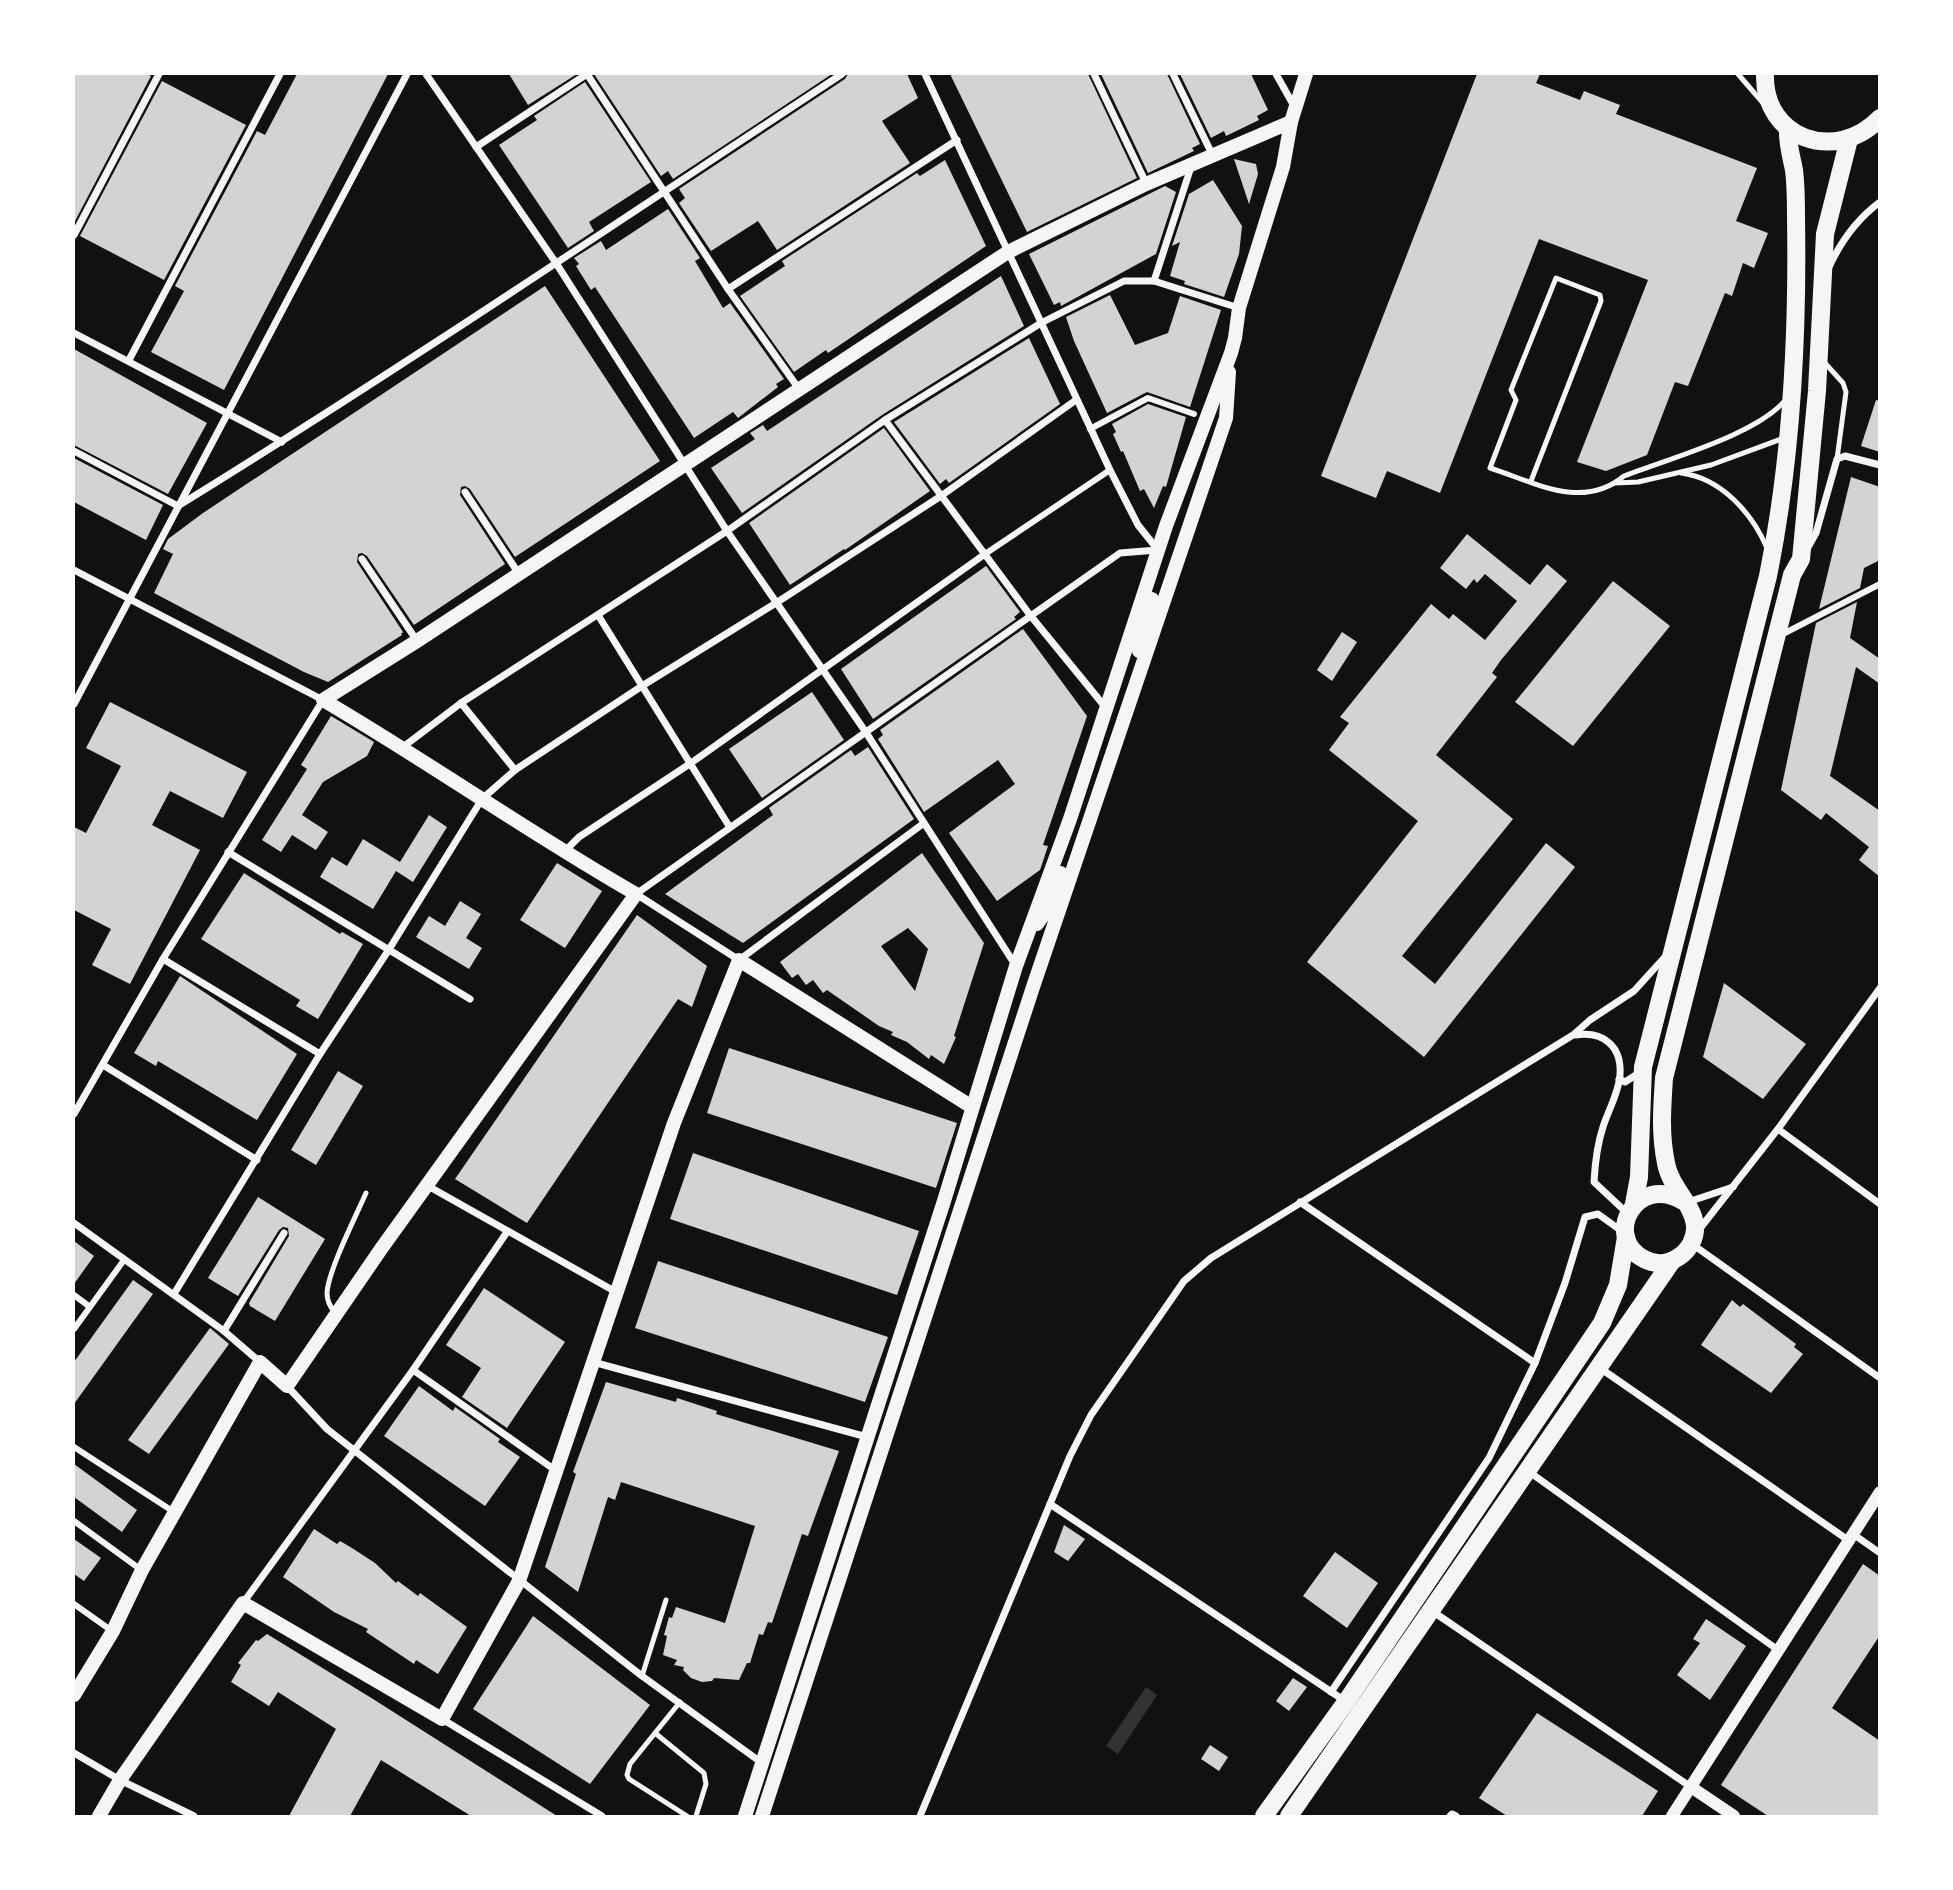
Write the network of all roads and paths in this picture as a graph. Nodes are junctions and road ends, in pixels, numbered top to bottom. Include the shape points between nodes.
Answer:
1 (159, 74) edge
2 (280, 74) edge
3 (407, 74) edge
4 (426, 74) edge
5 (587, 74) edge
6 (842, 74) edge
7 (925, 74) edge
8 (1094, 74) edge
9 (1173, 74) edge
10 (1276, 74) edge
11 (1306, 74) edge
12 (1738, 74) edge
13 (1765, 74) edge
14 (1771, 107) junction
15 (1293, 115) junction
16 (1877, 124) edge
17 (1788, 128) junction
18 (957, 139) junction
19 (1849, 139) junction
20 (476, 147) junction
21 (1212, 154) junction
22 (1192, 163) junction
23 (1146, 184) junction
24 (663, 191) junction
25 (1880, 202) edge
26 (74, 235) edge
27 (1008, 251) junction
28 (556, 263) junction
29 (1154, 281) junction
30 (1822, 283) junction
31 (728, 289) junction
32 (1239, 309) junction
33 (1041, 323) junction
34 (74, 333) edge
35 (1231, 353) junction
36 (1818, 356) junction
37 (129, 360) junction
38 (800, 390) junction
39 (1793, 390) junction
40 (1076, 400) junction
41 (227, 412) junction
42 (1194, 414) dead end
43 (886, 420) junction
44 (1814, 423) junction
45 (1090, 429) junction
46 (1790, 436) junction
47 (282, 442) junction
48 (74, 451) edge
49 (1837, 459) junction
50 (685, 464) junction
51 (1880, 466) edge
52 (1110, 470) junction
53 (1678, 472) junction
54 (1531, 481) junction
55 (1615, 483) junction
56 (464, 492) dead end
57 (941, 496) junction
58 (178, 506) junction
59 (727, 531) junction
60 (1158, 550) junction
61 (985, 554) junction
62 (362, 559) dead end
63 (1801, 559) junction
64 (1772, 561) junction
65 (74, 570) edge
66 (519, 573) junction
67 (1880, 583) edge
68 (130, 599) junction
69 (776, 603) junction
70 (598, 615) junction
71 (1030, 615) junction
72 (1776, 637) junction
73 (417, 641) junction
74 (822, 669) junction
75 (1138, 678) junction
76 (74, 681) edge
77 (83, 686) junction
78 (642, 686) junction
79 (323, 701) junction
80 (461, 703) junction
81 (74, 704) edge
82 (1106, 708) junction
83 (864, 731) junction
84 (403, 747) junction
85 (691, 764) junction
86 (515, 770) junction
87 (482, 799) junction
88 (1091, 813) junction
89 (924, 823) junction
90 (729, 826) junction
91 (229, 852) junction
92 (564, 853) junction
93 (636, 894) junction
94 (1026, 939) junction
95 (1675, 943) junction
96 (388, 951) junction
97 (163, 959) junction
98 (739, 960) junction
99 (1016, 967) junction
100 (1880, 988) edge
101 (470, 999) dead end
102 (1573, 1035) junction
103 (320, 1054) junction
104 (103, 1065) junction
105 (1643, 1067) junction
106 (1619, 1079) junction
107 (972, 1107) junction
108 (74, 1114) edge
109 (1778, 1129) junction
110 (257, 1160) junction
111 (428, 1186) junction
112 (1734, 1186) junction
113 (366, 1193) dead end
114 (1300, 1202) junction
115 (1684, 1202) junction
116 (1880, 1204) edge
117 (1631, 1209) junction
118 (74, 1223) edge
119 (954, 1228) junction
120 (507, 1232) junction
121 (284, 1233) dead end
122 (1626, 1235) junction
123 (1693, 1240) junction
124 (124, 1260) junction
125 (1672, 1261) junction
126 (617, 1293) junction
127 (174, 1294) junction
128 (74, 1295) edge
129 (90, 1307) junction
130 (337, 1315) junction
131 (74, 1329) edge
132 (224, 1331) junction
133 (260, 1362) junction
134 (593, 1362) junction
135 (1535, 1363) junction
136 (1599, 1367) junction
137 (413, 1370) junction
138 (1880, 1378) edge
139 (287, 1386) junction
140 (867, 1437) junction
141 (74, 1447) edge
142 (354, 1450) junction
143 (555, 1470) junction
144 (1527, 1470) junction
145 (1880, 1492) edge
146 (1050, 1504) junction
147 (174, 1512) junction
148 (74, 1521) edge
149 (1850, 1537) junction
150 (1880, 1553) edge
151 (142, 1570) junction
152 (519, 1581) junction
153 (666, 1600) dead end
154 (243, 1603) junction
155 (74, 1604) edge
156 (1432, 1611) junction
157 (113, 1631) junction
158 (1778, 1650) junction
159 (642, 1675) junction
160 (74, 1695) edge
161 (1338, 1697) junction
162 (680, 1702) junction
163 (442, 1719) junction
164 (655, 1734) junction
165 (74, 1753) edge
166 (762, 1763) junction
167 (120, 1780) junction
168 (1690, 1787) junction
169 (99, 1816) edge
170 (194, 1816) edge
171 (602, 1816) edge
172 (687, 1816) edge
173 (696, 1816) edge
174 (745, 1816) edge
175 (762, 1816) edge
176 (920, 1816) edge
177 (1264, 1816) edge
178 (1289, 1816) edge
179 (1672, 1816) edge
180 (1734, 1816) edge

1 - 26 street
2 - 37 street
3 - 41 street
4 - 20 street
5 - 20 street
5 - 24 street
6 - 24 street
7 - 18 street
8 - 23 street
9 - 21 street
10 - 15 street
11 - 15 main road
12 - 14 lane
13 - 14 main road
14 - 17 main road
15 - 21 main road
15 - 32 main road via 1283,167
16 - 19 main road
17 - 19 main road via 1821,142
17 - 39 main road via 1796,220
18 - 27 street
18 - 31 street
19 - 30 main road via 1825,234
20 - 28 street
21 - 22 main road
22 - 23 main road
22 - 29 street
23 - 27 main road
24 - 28 street
24 - 31 street
25 - 30 street via 1846,235
27 - 33 street
27 - 38 main road
28 - 47 street
28 - 50 street
29 - 32 street
29 - 33 street via 1124,281
30 - 36 main road
31 - 38 street
32 - 35 main road
33 - 40 street
33 - 43 street
34 - 37 street
35 - 60 main road
35 - 75 main road via 1226,418
36 - 44 main road
36 - 49 lane via 1846,392
37 - 41 street
38 - 50 main road
39 - 46 main road
39 - 55 lane via 1779,409 1747,429
40 - 45 street
40 - 57 street
41 - 47 street
41 - 58 street
42 - 45 street via 1148,398
43 - 57 street
43 - 59 street
44 - 46 lane
44 - 63 main road
45 - 52 street
46 - 53 lane
46 - 64 main road
47 - 58 street
48 - 58 street
49 - 51 street via 1845,456
49 - 63 street via 1816,533
50 - 59 street
50 - 66 main road
52 - 60 street via 1138,525
52 - 61 street
53 - 55 lane
53 - 64 lane via 1705,479 1729,494 1762,538
54 - 54 lane via 1601,301 1600,295 1556,278 1511,390 1516,400 1489,467
54 - 55 lane via 1572,494
56 - 66 street
57 - 61 street
57 - 69 street
58 - 68 street
59 - 69 street
59 - 70 street
60 - 71 street via 1120,553
60 - 75 main road via 1158,575 1140,641
60 - 82 main road
61 - 71 street
61 - 74 street
62 - 73 street
63 - 72 main road via 1792,575
64 - 95 main road
65 - 68 street
66 - 73 main road
67 - 72 street
68 - 77 street
68 - 79 street
69 - 74 street
69 - 78 street
70 - 78 street
70 - 80 street
71 - 82 street
71 - 83 street
72 - 115 main road via 1664,1079 1661,1136 1668,1174
73 - 79 main road
74 - 83 street
74 - 85 street
75 - 88 main road
76 - 77 street
77 - 81 street
78 - 85 street
78 - 86 street
79 - 84 main road
79 - 91 street
80 - 84 street
80 - 86 street
82 - 94 main road
83 - 89 street
83 - 90 street
84 - 87 main road
85 - 90 street
85 - 92 street via 579,837
86 - 87 street
87 - 92 main road
87 - 96 street
88 - 94 main road via 1075,835 1049,907
88 - 119 main road
89 - 98 street
89 - 99 street
90 - 93 street
91 - 96 street
91 - 97 street
92 - 93 main road
93 - 98 street
93 - 111 main road
94 - 99 main road
95 - 102 street via 1634,991
95 - 105 main road
96 - 101 street
96 - 103 street
97 - 103 street
97 - 104 street
98 - 107 main road
98 - 126 main road via 674,1123
99 - 107 main road
100 - 109 street
102 - 106 street via 1594,1034 1612,1044 1618,1052
102 - 114 street
103 - 110 street
104 - 108 street
104 - 110 street
105 - 106 street via 1630,1081
105 - 117 main road via 1639,1177
106 - 117 street via 1602,1130 1594,1182
107 - 119 main road via 976,1123 954,1201
107 - 140 main road
109 - 112 street
109 - 116 street
110 - 127 street
111 - 120 street
111 - 130 main road
112 - 115 street
112 - 123 street
113 - 130 lane via 327,1291 328,1303
114 - 135 street
114 - 146 street via 1211,1258 1184,1281 1091,1415
115 - 117 main road via 1674,1195 1652,1194
115 - 123 main road via 1695,1223
117 - 122 main road
118 - 124 street
119 - 175 main road
120 - 126 street
120 - 137 street
121 - 132 street
122 - 125 main road via 1632,1250 1644,1259
122 - 135 street via 1598,1214 1585,1217
122 - 161 main road via 1618,1285 1602,1323
123 - 125 main road via 1684,1254
123 - 138 street
124 - 127 street
124 - 129 street
125 - 136 main road
126 - 134 main road
127 - 132 street
128 - 129 street
129 - 131 street
130 - 139 main road
132 - 133 street
133 - 139 main road
133 - 147 main road
134 - 140 street
134 - 143 main road
135 - 161 street via 1480,1473
136 - 144 main road
136 - 149 street
137 - 142 street
137 - 143 street
139 - 142 street
140 - 166 main road
141 - 147 street
142 - 152 street
142 - 154 street
143 - 152 main road
144 - 156 main road
144 - 158 street
145 - 149 street
146 - 161 street
146 - 176 street
147 - 151 main road
148 - 151 street
149 - 150 street
149 - 158 street
151 - 157 main road
152 - 159 street
152 - 163 main road
153 - 159 lane
154 - 163 main road
154 - 167 main road
155 - 157 street
156 - 168 street
156 - 178 main road
157 - 160 main road
158 - 168 street
159 - 162 street
161 - 177 main road
162 - 164 lane
162 - 166 street
163 - 171 street
164 - 172 lane via 630,1764 627,1775
164 - 173 lane via 704,1773 706,1784
165 - 167 street
166 - 174 main road
167 - 169 main road
167 - 170 street
168 - 179 street
168 - 180 street

